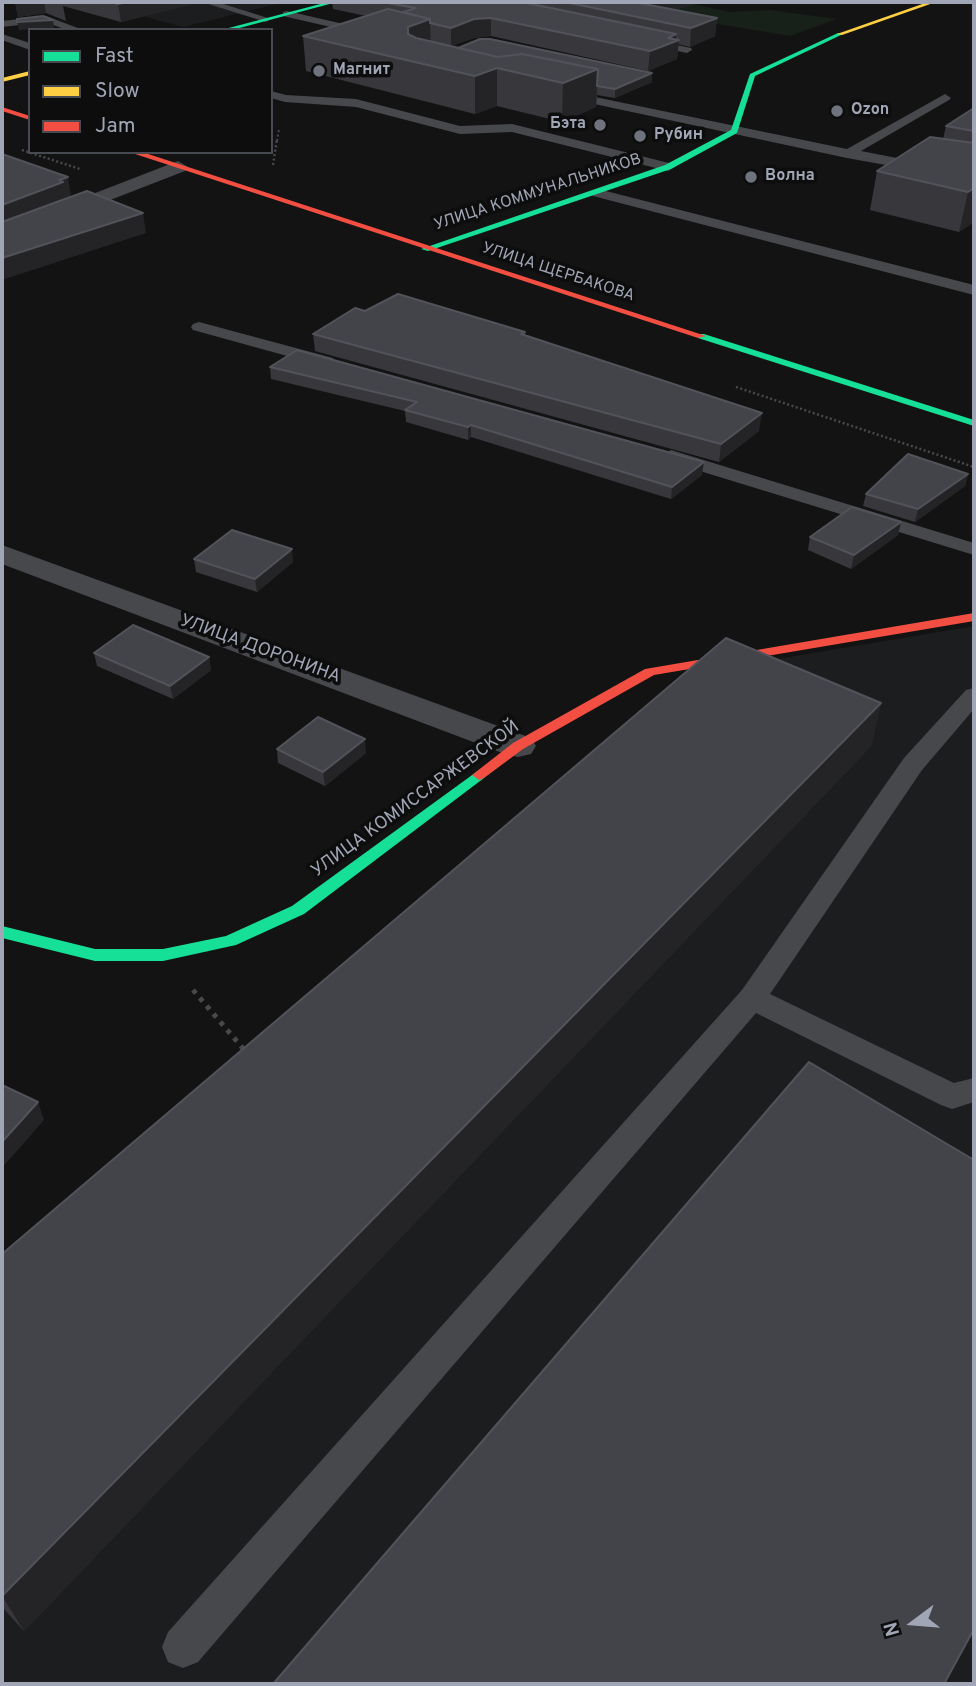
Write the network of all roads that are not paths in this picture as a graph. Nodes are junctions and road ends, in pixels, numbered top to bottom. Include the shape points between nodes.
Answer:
1 (207, 2) edge
2 (251, 2) edge
3 (334, 2) edge
4 (933, 2) edge
5 (227, 8) junction
6 (287, 14) junction
7 (266, 19) junction
8 (2, 24) edge
9 (72, 28) edge
10 (231, 28) edge
11 (386, 36) edge
12 (2, 37) edge
13 (632, 38) edge
14 (27, 45) edge
15 (687, 50) edge
16 (28, 74) edge
17 (2, 80) edge
18 (548, 91) edge
19 (273, 95) edge
20 (945, 98) dead end
21 (2, 109) edge
22 (28, 117) edge
23 (734, 131) junction
24 (139, 154) edge
25 (847, 154) junction
26 (178, 167) junction
27 (668, 167) junction
28 (974, 177) edge
29 (598, 193) junction
30 (2, 236) edge
31 (425, 249) junction
32 (974, 290) edge
33 (199, 327) dead end
34 (346, 367) edge
35 (974, 423) edge
36 (653, 451) edge
37 (974, 549) edge
38 (2, 554) edge
39 (974, 617) edge
40 (974, 695) edge
41 (518, 746) junction
42 (2, 932) edge
43 (752, 998) junction
44 (974, 1090) edge
45 (183, 1647) dead end

1 - 5 lane
2 - 5 lane
3 - 6 street
4 - 23 street via 835,36 752,75
5 - 7 lane
6 - 7 street
6 - 11 lane
7 - 10 street
8 - 9 lane via 46,19
12 - 14 lane
13 - 15 lane
16 - 17 street
18 - 23 lane
19 - 27 lane via 356,103 460,130 512,128
20 - 25 lane
21 - 22 street
23 - 25 lane
23 - 27 street, УЛИЦА КОММУНАЛЬНИКОВ
24 - 26 street, УЛИЦА ЩЕРБАКОВА
25 - 28 lane
26 - 30 street
26 - 31 street, УЛИЦА ЩЕРБАКОВА
27 - 29 street, УЛИЦА КОММУНАЛЬНИКОВ
29 - 31 street, УЛИЦА КОММУНАЛЬНИКОВ
29 - 32 lane
31 - 35 street, УЛИЦА ЩЕРБАКОВА
33 - 34 lane
36 - 37 lane
38 - 41 street, УЛИЦА ДОРОНИНА
39 - 41 street, УЛИЦА КОМИССАРЖЕВСКОЙ via 650,672
40 - 43 lane via 913,764
41 - 42 street, УЛИЦА КОМИССАРЖЕВСКОЙ via 298,910 230,941 163,955 95,955
43 - 44 lane via 951,1096
43 - 45 lane

